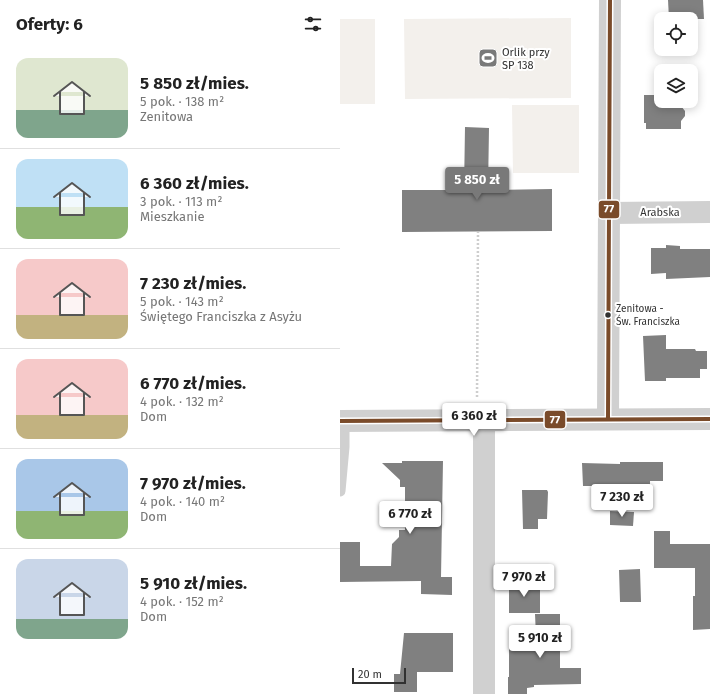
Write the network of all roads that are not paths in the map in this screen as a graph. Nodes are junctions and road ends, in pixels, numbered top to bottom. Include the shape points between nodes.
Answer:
1 (610, 0) edge
2 (710, 212) edge
3 (609, 213) junction
4 (710, 419) edge
5 (608, 420) junction
6 (342, 421) edge
7 (484, 421) junction
8 (340, 491) edge
9 (484, 694) edge

1 - 3 street
2 - 3 street, Arabska
3 - 5 street
4 - 5 street
5 - 7 street
6 - 7 street
6 - 8 lane via 344,447
7 - 9 street

